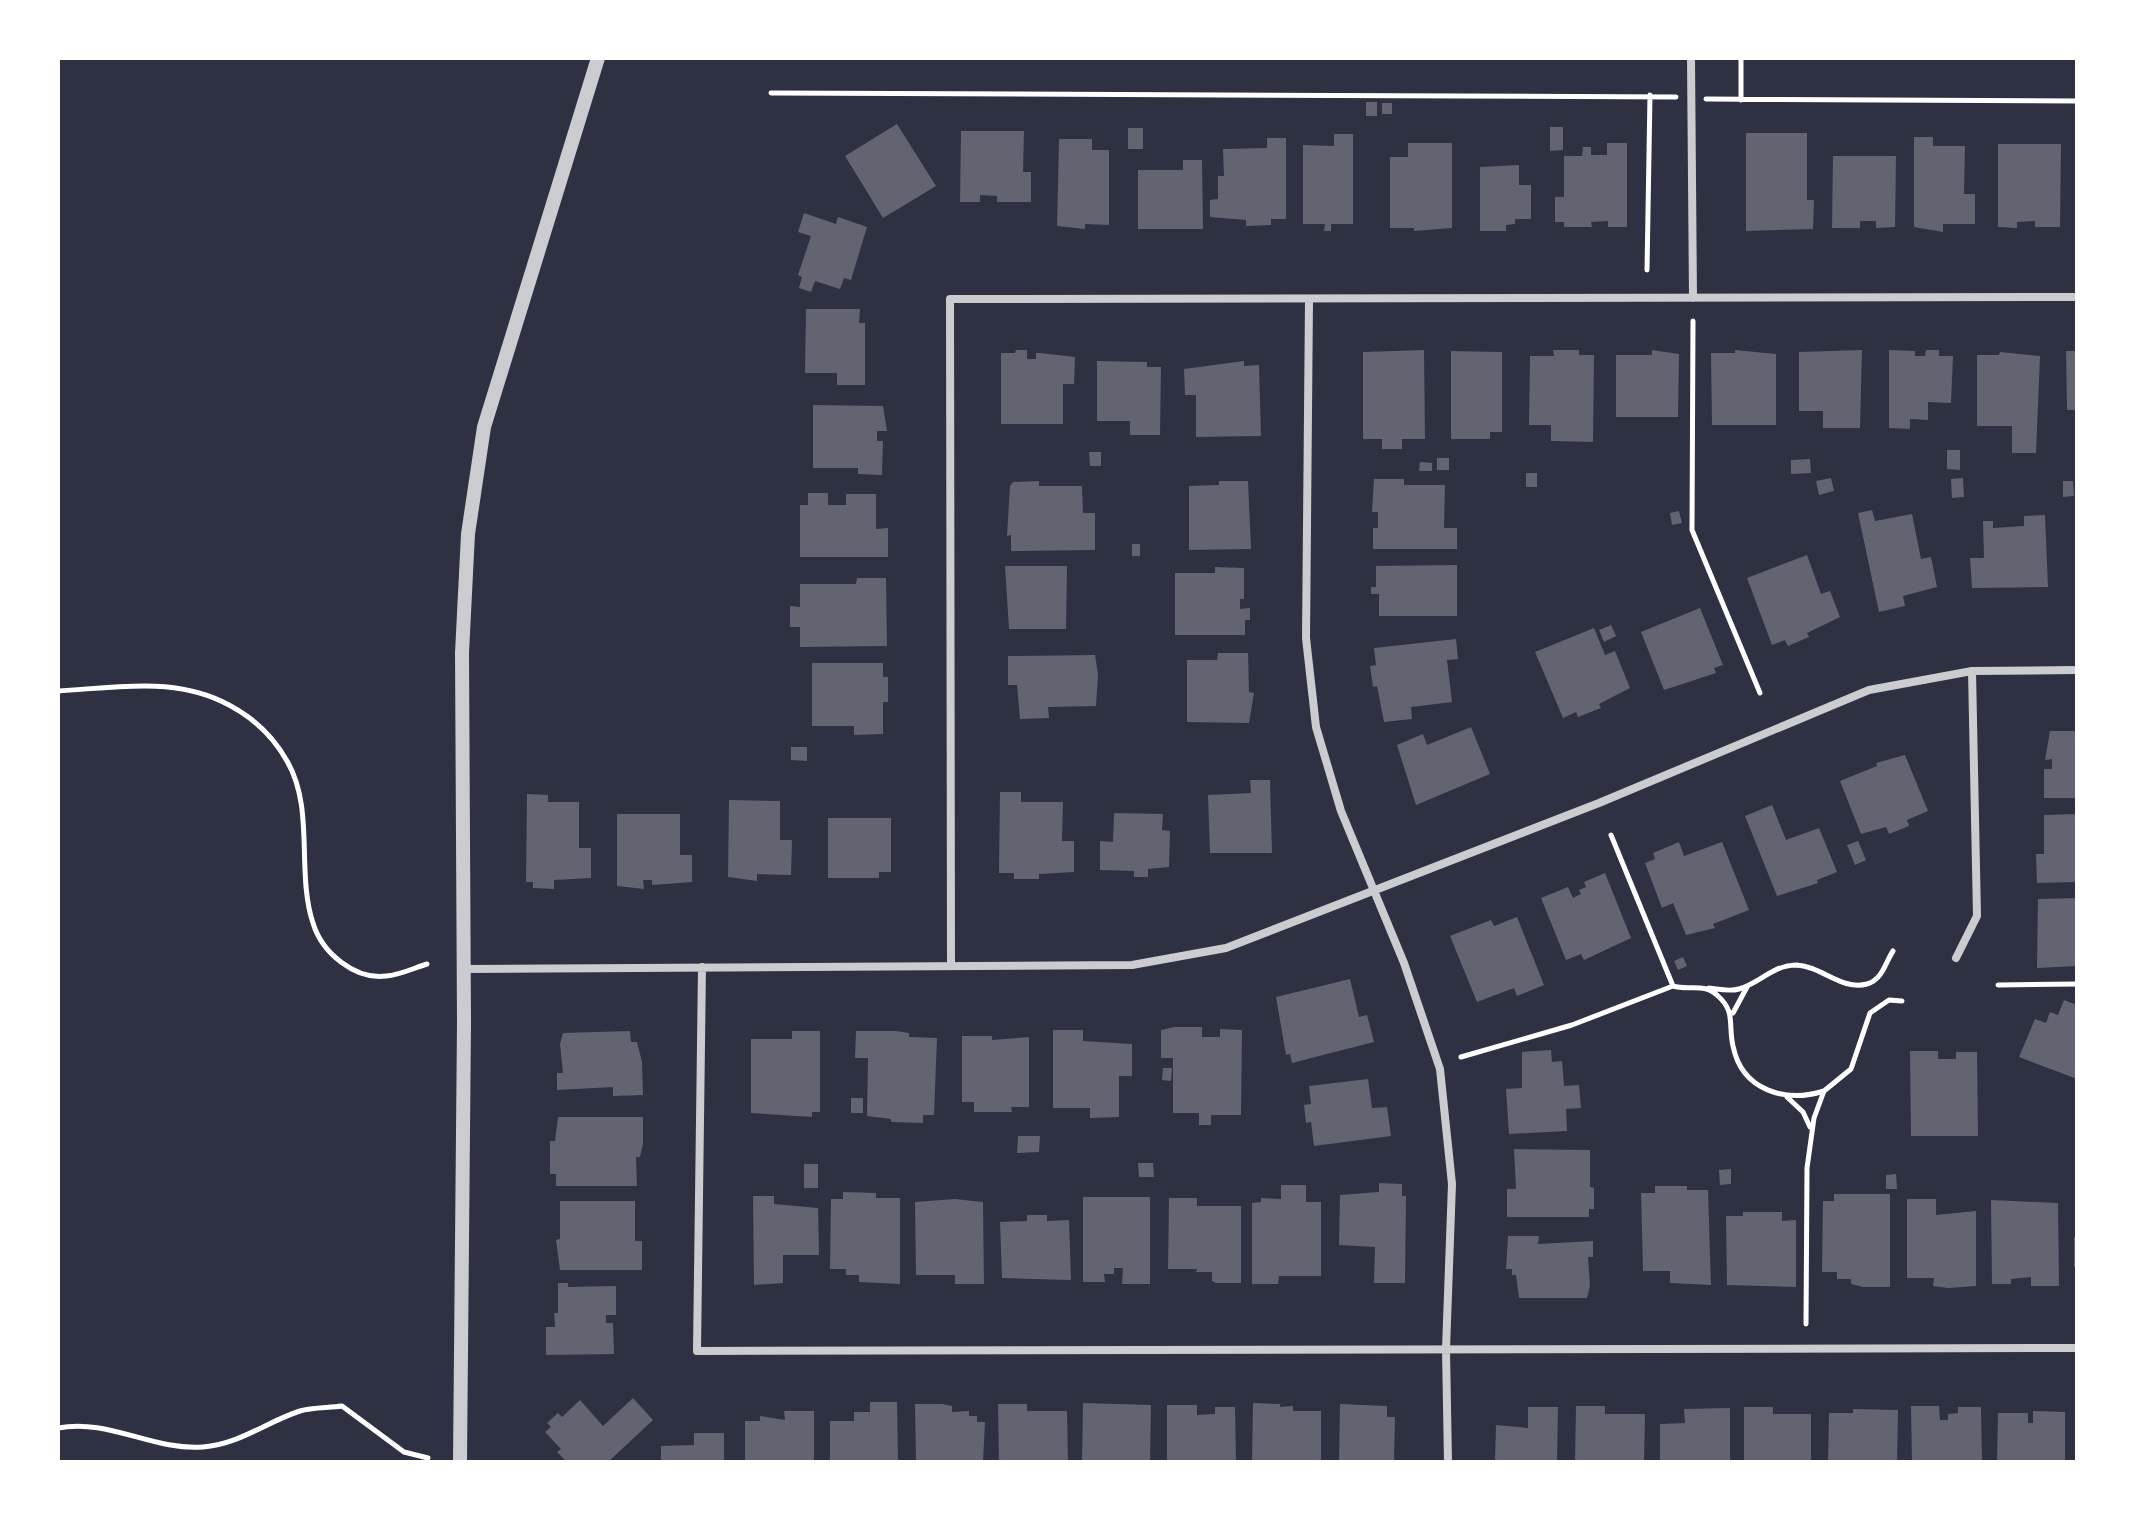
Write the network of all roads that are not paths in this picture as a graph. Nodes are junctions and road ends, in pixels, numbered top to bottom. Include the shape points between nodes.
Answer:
1 (598, 58) edge
2 (1691, 58) edge
3 (2077, 297) edge
4 (1693, 298) junction
5 (1309, 300) junction
6 (2077, 670) edge
7 (1972, 671) junction
8 (1374, 892) junction
9 (1956, 958) dead end
10 (951, 966) junction
11 (702, 967) junction
12 (462, 969) junction
13 (2077, 1348) edge
14 (1446, 1349) junction
15 (460, 1462) edge
16 (1448, 1462) edge

1 - 12 street via 484,427 470,519 462,653
2 - 4 street
3 - 4 street
4 - 5 street
5 - 8 street via 1306,638 1316,727 1341,811
5 - 10 street via 950,299
6 - 7 street
7 - 8 street via 1869,690
7 - 9 street via 1977,916
8 - 10 street via 1226,948 1148,962
8 - 14 street via 1440,1069 1452,1184
10 - 11 street
11 - 12 street
11 - 14 street via 697,1351
12 - 15 street
13 - 14 street
14 - 16 street

